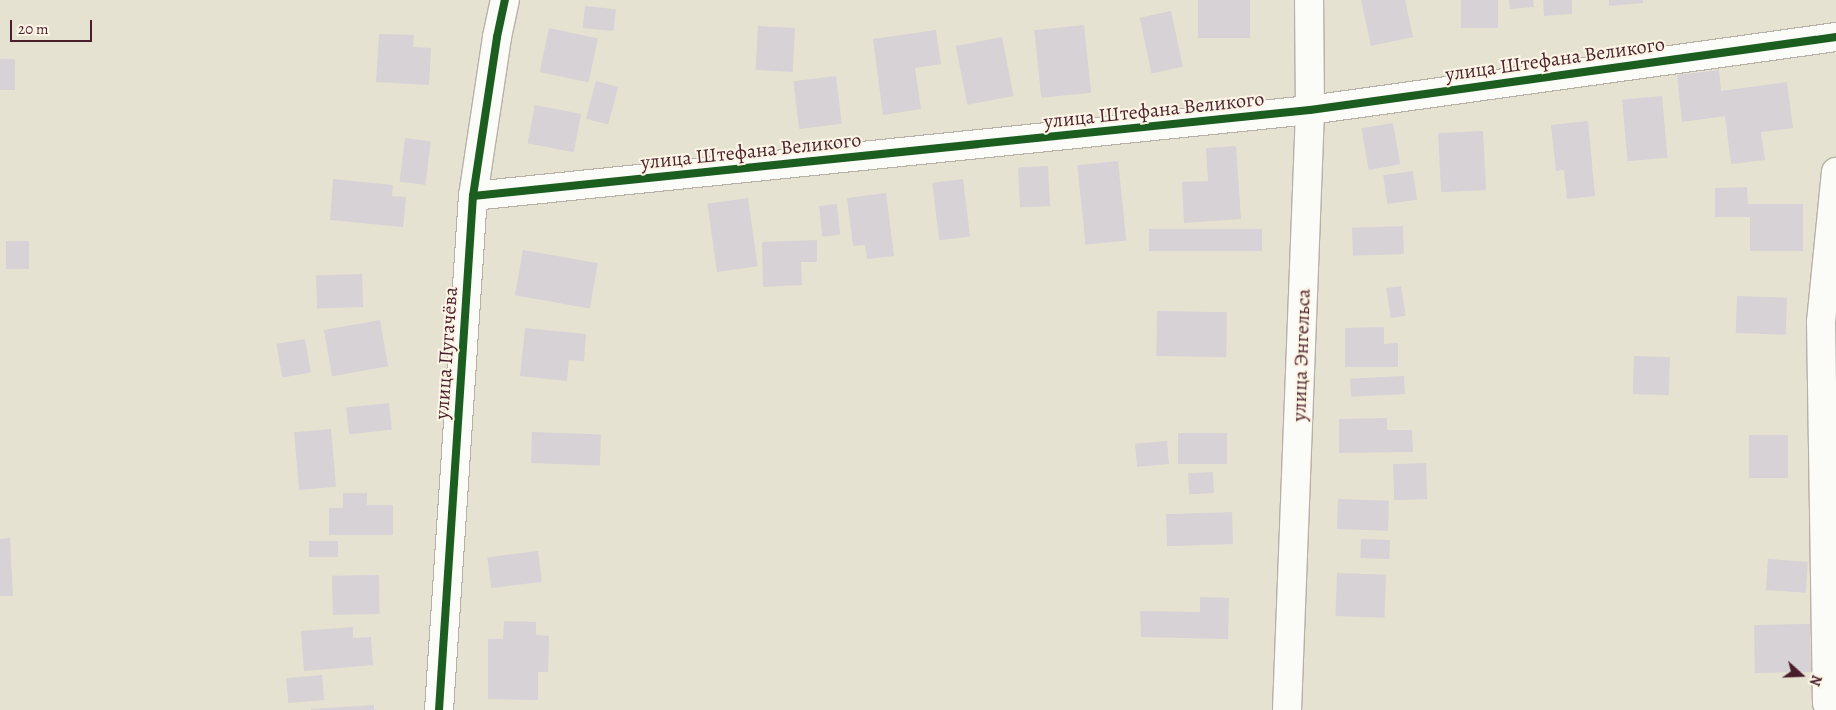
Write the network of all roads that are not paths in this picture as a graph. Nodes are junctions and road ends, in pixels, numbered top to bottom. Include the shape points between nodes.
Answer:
1 (505, 0) edge
2 (1309, 0) edge
3 (1836, 37) edge
4 (1310, 110) junction
5 (1836, 172) edge
6 (473, 196) junction
7 (1827, 703) dead end
8 (439, 710) edge
9 (1287, 710) edge

1 - 6 street, улица Пугачёва
2 - 4 street, улица Энгельса
3 - 4 street, улица Штефана Великого
4 - 6 street, улица Штефана Великого
4 - 9 street, улица Энгельса
5 - 7 street via 1821,322
6 - 8 street, улица Пугачёва

